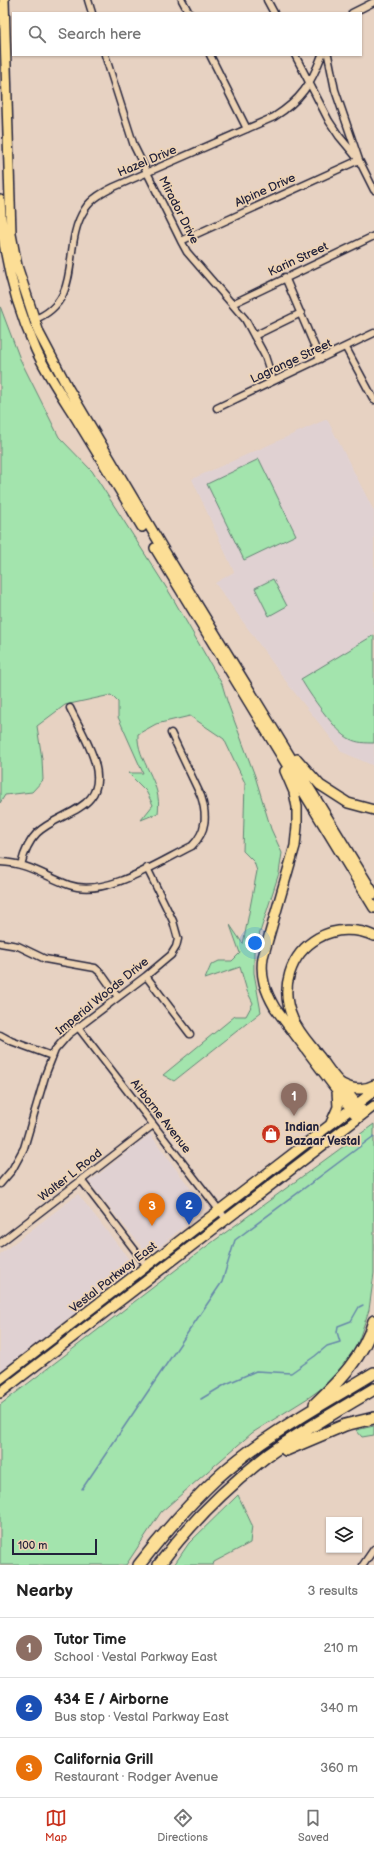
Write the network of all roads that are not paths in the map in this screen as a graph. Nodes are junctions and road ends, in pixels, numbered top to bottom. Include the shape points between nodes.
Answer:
1 (4, 0) edge
2 (88, 0) edge
3 (182, 0) edge
4 (267, 0) edge
5 (374, 2) edge
6 (92, 12) edge
7 (188, 12) edge
8 (273, 12) edge
9 (354, 12) edge
10 (105, 56) edge
11 (211, 56) edge
12 (295, 56) edge
13 (322, 56) edge
14 (328, 56) edge
15 (309, 84) junction
16 (247, 128) junction
17 (359, 160) junction
18 (148, 173) junction
19 (374, 190) edge
20 (0, 200) edge
21 (374, 236) edge
22 (181, 241) junction
23 (285, 277) junction
24 (232, 304) junction
25 (301, 313) junction
26 (30, 321) junction
27 (374, 333) edge
28 (254, 336) junction
29 (346, 348) junction
30 (320, 359) junction
31 (273, 381) junction
32 (374, 400) edge
33 (217, 408) dead end
34 (70, 708) dead end
35 (171, 733) dead end
36 (278, 743) junction
37 (374, 810) edge
38 (0, 862) edge
39 (21, 865) junction
40 (147, 868) junction
41 (374, 894) edge
42 (374, 908) edge
43 (374, 936) edge
44 (0, 943) edge
45 (146, 976) junction
46 (118, 997) junction
47 (78, 1027) junction
48 (190, 1034) dead end
49 (0, 1035) edge
50 (52, 1056) junction
51 (374, 1085) edge
52 (339, 1087) junction
53 (374, 1091) edge
54 (374, 1106) edge
55 (354, 1107) junction
56 (361, 1116) junction
57 (153, 1125) junction
58 (330, 1125) junction
59 (81, 1180) junction
60 (0, 1184) edge
61 (219, 1209) junction
62 (226, 1219) junction
63 (0, 1243) edge
64 (147, 1266) junction
65 (374, 1321) edge
66 (374, 1373) edge
67 (0, 1379) edge
68 (374, 1389) edge
69 (0, 1392) edge
70 (300, 1418) junction
71 (374, 1418) edge
72 (244, 1474) junction
73 (374, 1549) edge
74 (139, 1565) edge
75 (159, 1565) edge
76 (363, 1565) edge

1 - 26 main road via 11,234
2 - 6 street
3 - 7 street
4 - 8 street
5 - 9 street
10 - 18 street, Mirador Drive via 129,132
11 - 16 street
12 - 15 street
13 - 15 street, Hazel Drive
14 - 17 street via 335,90
15 - 16 street, Hazel Drive via 295,102 284,110
15 - 17 street via 339,136
16 - 18 street, Hazel Drive
17 - 19 street
17 - 22 street, Alpine Drive
18 - 22 street, Mirador Drive
18 - 26 street, Hazel Drive via 103,192 86,207 76,230 65,291 44,316
20 - 26 main road via 5,252
21 - 23 street, Karin Street
22 - 24 street, Mirador Drive via 187,252
23 - 24 street, Karin Street
23 - 25 street
24 - 28 street, Mirador Drive via 245,319
25 - 28 street
25 - 30 street
26 - 36 main road via 37,351 52,379
27 - 29 street, Lagrange Street
28 - 31 street, Mirador Drive via 265,356
29 - 30 street, Lagrange Street
29 - 32 street
30 - 31 street, Lagrange Street
31 - 33 street, Lagrange Street
34 - 39 street via 96,764 95,788 86,804 38,832 28,845
35 - 40 street via 201,796 205,821 200,836 192,846
36 - 37 main road via 320,785 348,803
36 - 41 main road
36 - 42 main road
36 - 52 main road via 294,792 297,826 295,846 263,957 263,983 274,1008
38 - 39 street
39 - 40 street via 72,886 95,888 112,885
40 - 45 street, Imperial Woods Drive via 171,917 178,939 171,955
43 - 52 main road via 354,930 324,934 302,950 289,973 286,1000 293,1019
44 - 46 street via 18,946 45,959 91,966 100,972
45 - 46 street, Imperial Woods Drive
45 - 48 street
46 - 47 street, Imperial Woods Drive
47 - 50 street, Imperial Woods Drive via 60,1043
47 - 57 street, Airborne Avenue
49 - 50 street
50 - 60 street, Imperial Woods Drive via 24,1148 12,1170
51 - 52 main road via 355,1090
52 - 55 main road
52 - 58 main road via 338,1107
53 - 55 main road, Vestal Parkway East
54 - 56 main road, Vestal Parkway East
55 - 56 main road
55 - 58 main road, Vestal Parkway East
56 - 62 main road, Vestal Parkway East
57 - 59 street, Walter L Road
57 - 61 street, Airborne Avenue
58 - 61 main road, Vestal Parkway East
59 - 63 street, Walter L Road
59 - 64 street
61 - 62 street, Airborne Avenue
61 - 64 main road, Vestal Parkway East
62 - 69 main road, Vestal Parkway East
64 - 67 main road, Vestal Parkway East
65 - 70 highway via 363,1348 350,1368
66 - 70 highway
68 - 72 highway via 295,1438
70 - 74 highway via 249,1452 217,1478 168,1528
71 - 72 highway via 345,1425 315,1437
72 - 75 highway via 200,1515
73 - 76 street

